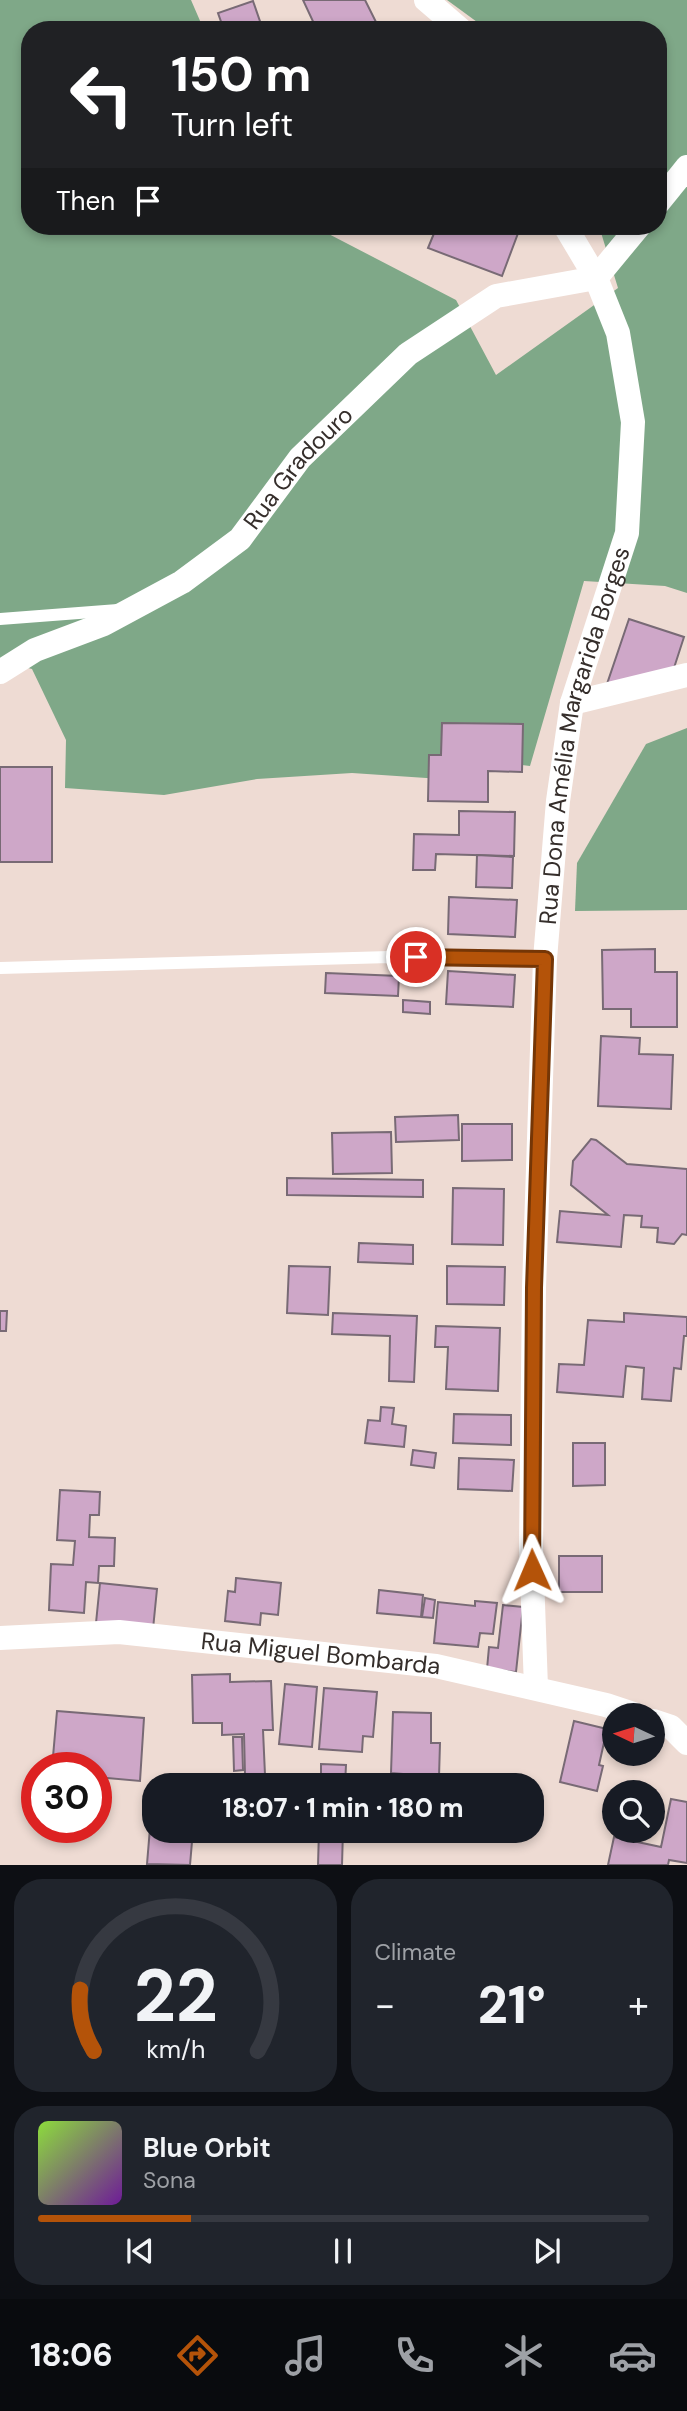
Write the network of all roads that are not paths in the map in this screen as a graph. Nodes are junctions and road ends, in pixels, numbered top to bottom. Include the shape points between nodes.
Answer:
1 (426, 0) edge
2 (450, 21) edge
3 (687, 167) edge
4 (667, 192) edge
5 (570, 235) edge
6 (632, 235) edge
7 (596, 278) junction
8 (133, 608) junction
9 (0, 619) edge
10 (0, 673) edge
11 (687, 675) edge
12 (572, 703) junction
13 (545, 959) junction
14 (0, 968) edge
15 (0, 1638) edge
16 (536, 1688) junction
17 (602, 1704) edge

1 - 2 street
3 - 4 street
5 - 7 street, Rua Dona Amélia Margarida Borges
6 - 7 street
7 - 8 street, Rua Gradouro via 496,296 408,354 300,458 240,539 182,582
7 - 12 street, Rua Dona Amélia Margarida Borges via 618,333 633,422 627,533
8 - 9 lane
8 - 10 street, Rua Gradouro via 35,650
11 - 12 street
12 - 13 street, Rua Dona Amélia Margarida Borges via 558,801
13 - 14 lane via 390,957
13 - 16 street, Rua Dona Amélia Margarida Borges via 534,1288 531,1548
15 - 16 street, Rua Miguel Bombarda via 119,1632 436,1667
16 - 17 street, Rua Miguel Bombarda

